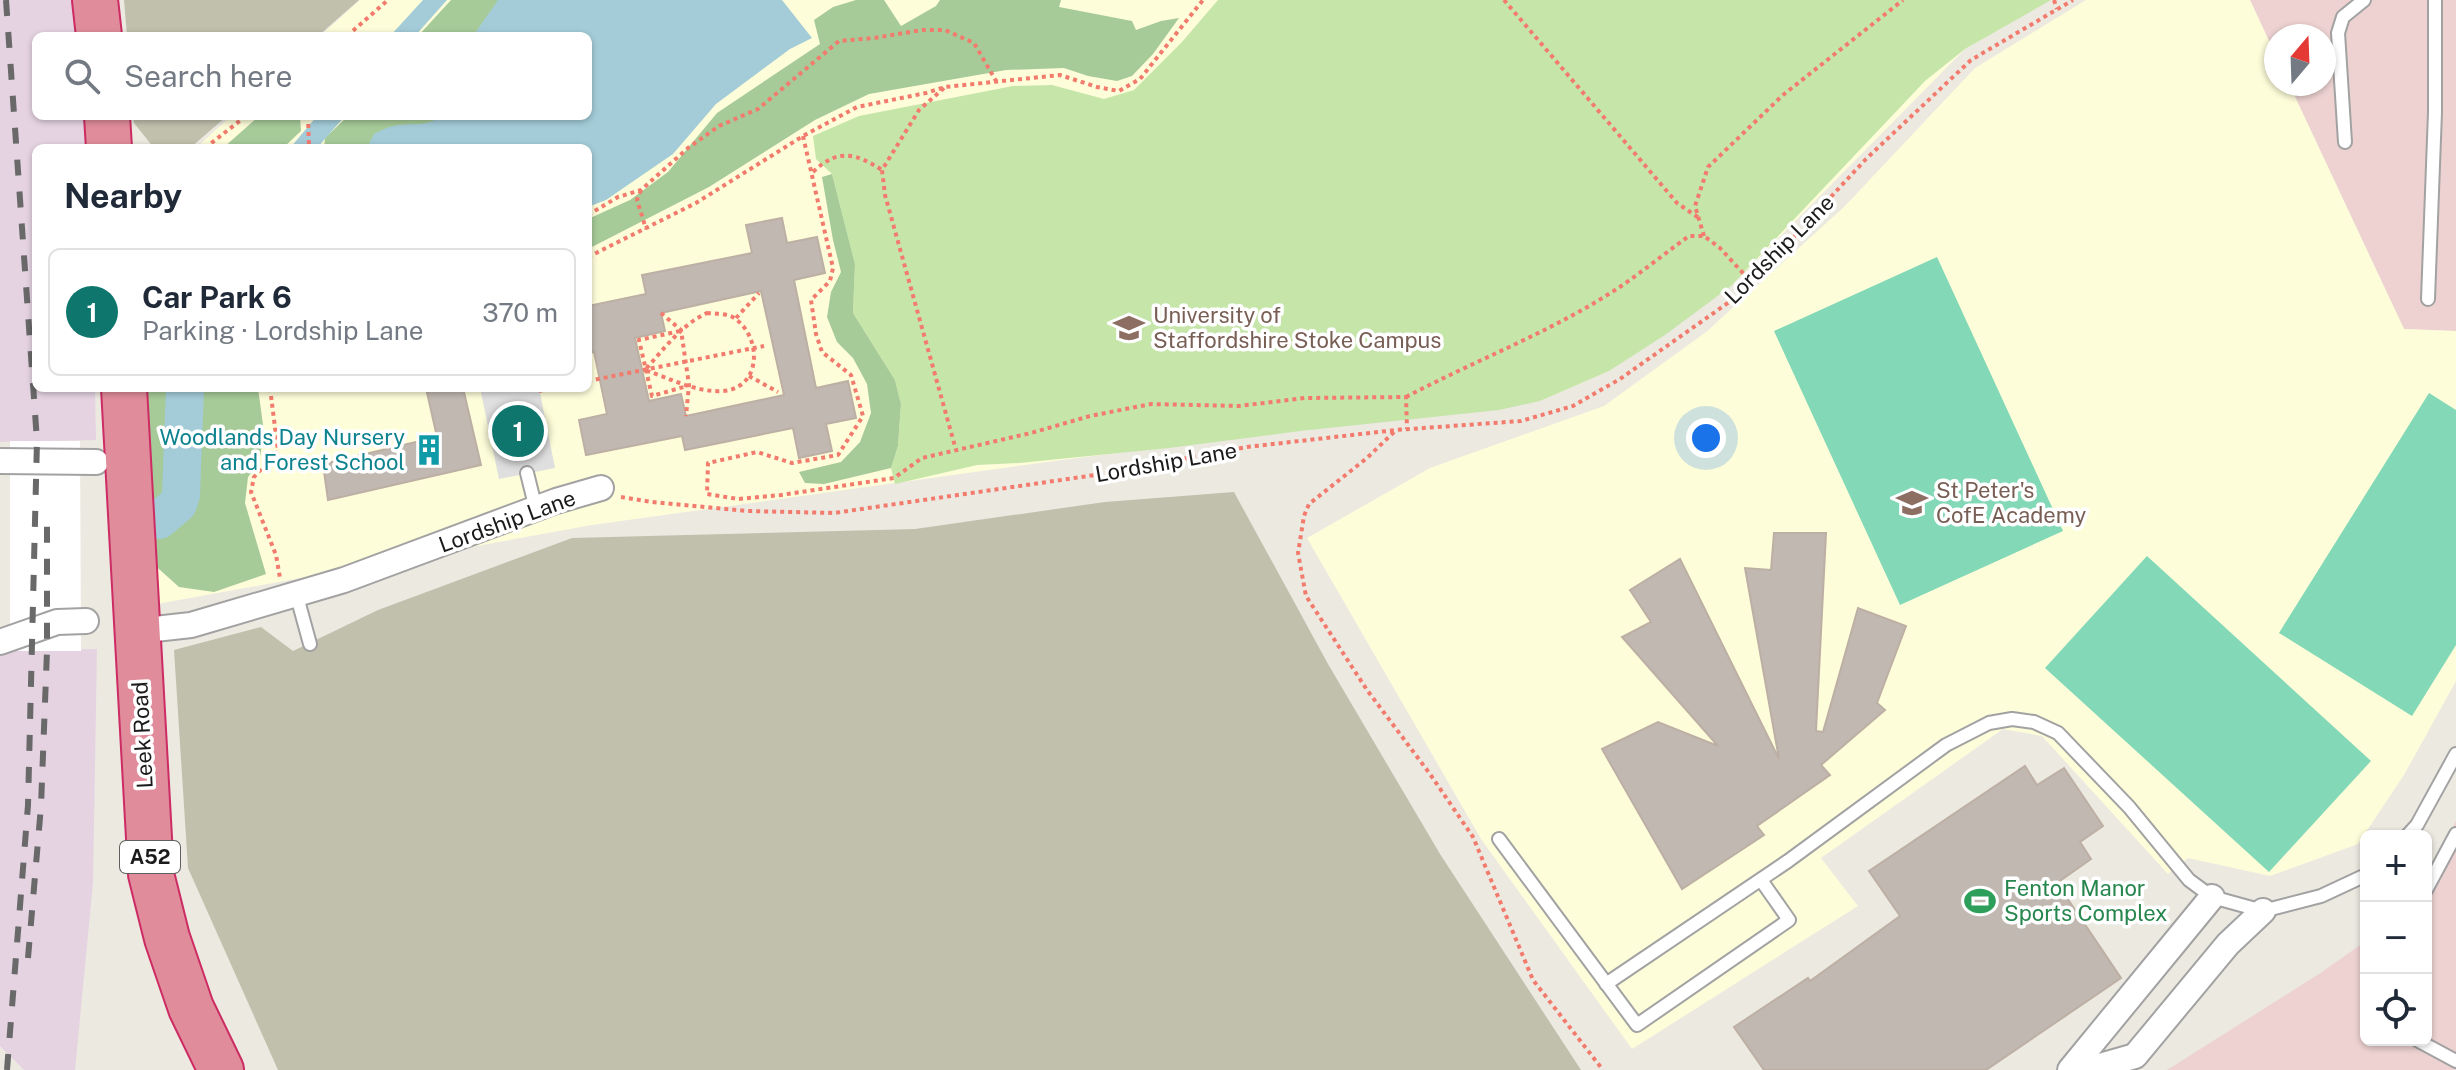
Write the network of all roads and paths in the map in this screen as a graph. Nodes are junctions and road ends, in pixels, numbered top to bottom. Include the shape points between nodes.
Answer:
1 (95, 0) edge
2 (388, 0) edge
3 (1203, 0) edge
4 (1504, 0) edge
5 (1903, 0) edge
6 (2054, 0) edge
7 (2073, 0) edge
8 (2364, 0) edge
9 (2435, 0) edge
10 (2057, 9) junction
11 (99, 32) edge
12 (352, 32) edge
13 (996, 81) junction
14 (945, 87) junction
15 (107, 120) edge
16 (241, 120) edge
17 (308, 120) edge
18 (803, 136) junction
19 (2345, 142) dead end
20 (109, 144) edge
21 (210, 144) edge
22 (309, 144) edge
23 (882, 170) junction
24 (812, 173) junction
25 (641, 190) junction
26 (592, 213) edge
27 (1699, 218) junction
28 (646, 229) junction
29 (1704, 236) junction
30 (592, 255) edge
31 (1752, 283) junction
32 (759, 293) dead end
33 (2428, 299) dead end
34 (661, 313) dead end
35 (736, 318) junction
36 (681, 330) junction
37 (764, 346) dead end
38 (755, 348) junction
39 (686, 361) junction
40 (645, 370) junction
41 (749, 376) junction
42 (592, 380) edge
43 (689, 385) junction
44 (124, 392) edge
45 (271, 392) edge
46 (778, 392) dead end
47 (1406, 397) junction
48 (686, 416) dead end
49 (1407, 429) junction
50 (1396, 430) junction
51 (956, 450) junction
52 (0, 461) edge
53 (96, 462) dead end
54 (527, 473) dead end
55 (601, 488) joint
56 (536, 509) junction
57 (289, 595) junction
58 (86, 621) dead end
59 (137, 631) junction
60 (0, 642) edge
61 (310, 644) dead end
62 (2456, 754) edge
63 (2412, 830) edge
64 (2456, 834) edge
65 (1499, 839) dead end
66 (2360, 878) edge
67 (2432, 879) edge
68 (1761, 880) junction
69 (2212, 897) junction
70 (2263, 911) junction
71 (1606, 984) junction
72 (2428, 1046) edge
73 (2456, 1061) edge
74 (221, 1070) edge
75 (1603, 1070) edge
76 (2070, 1070) edge
77 (2086, 1070) edge

1 - 11 highway
2 - 12 path
3 - 13 path via 1140,79 1119,91 1060,75
4 - 27 path via 1677,203
5 - 27 path via 1783,95 1708,167 1695,206
6 - 10 path
7 - 10 path, Lordship Lane
8 - 19 lane via 2343,17 2338,33
9 - 33 lane
10 - 31 path, Lordship Lane via 1971,60 1866,159
13 - 14 path
13 - 25 path via 974,43 945,30 839,41 758,109 719,126
14 - 18 path via 857,107
14 - 23 path via 919,110
15 - 20 highway
16 - 21 path
17 - 22 path
18 - 24 path
18 - 28 path
23 - 24 path via 862,158 841,155
23 - 51 path
24 - 51 path via 833,268 830,281 811,300 816,334 822,352 851,375 863,416 838,455 792,463 757,452 708,463 707,494 738,499 851,486 894,478 922,458
25 - 26 path
25 - 28 path via 637,200
27 - 29 path
28 - 30 path
29 - 31 path
29 - 47 path via 1689,236 1606,297 1527,340
31 - 49 path, Lordship Lane via 1620,379 1573,406 1521,421
32 - 35 path
34 - 36 path
35 - 36 path via 707,313
35 - 38 path
36 - 39 path
36 - 40 path
36 - 40 path via 639,340
37 - 38 path
38 - 39 path
38 - 41 path
39 - 40 path
39 - 43 path
40 - 42 path
40 - 43 path
40 - 43 path via 652,396
41 - 43 path via 727,391
41 - 46 path
43 - 48 path
44 - 59 highway, Leek Road / A52
45 - 57 path via 278,451 254,477 251,492
47 - 49 path
47 - 51 path via 1305,398 1239,406 1151,404
49 - 50 path, Lordship Lane
50 - 55 path, Lordship Lane via 1247,447 834,513 681,505 621,497
50 - 75 path via 1309,504 1298,553 1306,596 1473,837 1533,980
52 - 53 street
54 - 56 lane
55 - 56 street, Lordship Lane
56 - 57 street, Lordship Lane
57 - 59 street, Lordship Lane via 191,625
57 - 61 lane
58 - 60 street via 57,622
59 - 74 highway, Leek Road / A52 via 151,874 191,1008
62 - 63 lane
64 - 67 lane
65 - 71 lane
66 - 70 lane via 2321,896
68 - 69 lane via 1946,745 1989,723 2012,719 2058,733 2189,880
68 - 71 lane
68 - 71 lane via 1789,920 1637,1025
69 - 70 lane
69 - 76 street
70 - 77 street via 2228,944 2135,1056
72 - 73 lane

